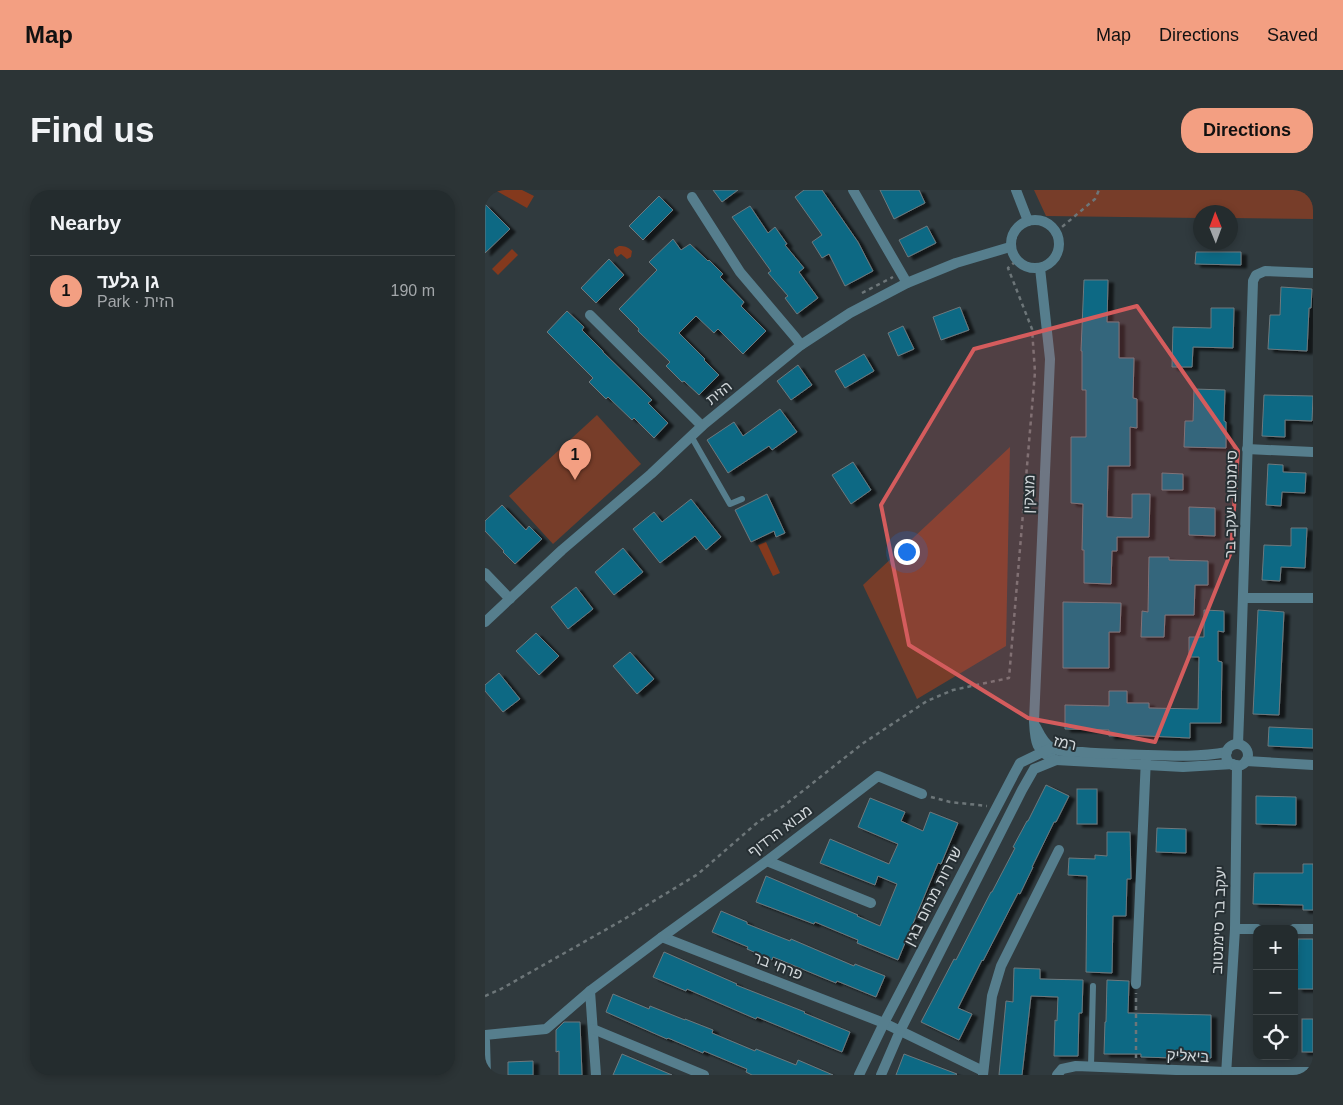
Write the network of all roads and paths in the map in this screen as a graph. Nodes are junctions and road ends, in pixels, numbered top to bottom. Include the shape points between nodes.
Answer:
1 (853, 190) edge
2 (1016, 190) edge
3 (1099, 190) edge
4 (692, 197) dead end
5 (1028, 221) junction
6 (1056, 232) junction
7 (1011, 246) junction
8 (1017, 260) junction
9 (1040, 268) junction
10 (1313, 273) edge
11 (907, 283) junction
12 (590, 315) dead end
13 (801, 345) junction
14 (702, 426) junction
15 (691, 436) junction
16 (1247, 448) junction
17 (1313, 452) edge
18 (742, 498) dead end
19 (485, 573) edge
20 (1244, 598) junction
21 (1313, 598) edge
22 (510, 599) junction
23 (485, 622) edge
24 (1034, 721) joint
25 (1238, 744) junction
26 (1046, 750) junction
27 (1227, 752) junction
28 (1056, 760) junction
29 (1145, 760) junction
30 (1239, 764) junction
31 (1313, 765) edge
32 (922, 794) joint
33 (995, 809) junction
34 (1059, 850) dead end
35 (767, 861) junction
36 (871, 903) dead end
37 (1235, 929) junction
38 (1253, 929) edge
39 (1298, 929) edge
40 (1313, 929) edge
41 (662, 937) junction
42 (1136, 984) joint
43 (1093, 986) dead end
44 (590, 991) junction
45 (485, 996) edge
46 (884, 1023) junction
47 (593, 1028) junction
48 (900, 1031) junction
49 (485, 1035) edge
50 (485, 1041) edge
51 (1091, 1066) junction
52 (1136, 1068) junction
53 (1059, 1072) edge
54 (1313, 1072) edge
55 (983, 1073) edge
56 (1226, 1074) edge
57 (486, 1075) edge
58 (596, 1075) edge
59 (704, 1075) edge
60 (859, 1075) edge
61 (881, 1075) edge

1 - 11 street
2 - 5 street
3 - 6 path via 1095,199
4 - 13 street via 741,272
5 - 6 street via 1046,222
5 - 7 street via 1017,227
6 - 9 street via 1060,246 1058,252 1054,260
7 - 8 street
7 - 11 street, הזית
8 - 9 street via 1032,268
8 - 45 path via 1008,268 1032,329 1035,372 1009,678 953,690 927,701 862,744 785,805 758,822 698,874
9 - 24 street, מוצקין via 1050,360
10 - 16 street, סימנטוב יעקב בר via 1265,271 1256,275 1253,282
11 - 13 street, הזית via 850,313
12 - 14 street
13 - 14 street, הזית
14 - 15 street, הזית
15 - 18 lane via 730,504
15 - 22 street, הזית
16 - 17 street
16 - 20 street, סימנטוב יעקב בר
19 - 22 street
20 - 21 street
20 - 25 street, סימנטוב יעקב בר
22 - 23 street, הזית
24 - 26 street, רמז
25 - 27 street
25 - 30 street via 1244,746 1248,755
26 - 28 street, רמז via 1048,757
26 - 29 street, רמז
26 - 33 street, שדרות מנחם בגין via 1021,763
27 - 29 street, רמז
27 - 30 street via 1228,759
28 - 29 street, רמז
28 - 48 street, שדרות מנחם בגין via 1034,769 1029,776
29 - 30 street, רמז via 1183,767
29 - 42 street
30 - 31 street, רמז
30 - 37 street, יעקב בר סימנטוב
32 - 33 path
32 - 35 street, מבוא הרדוף via 878,776
33 - 46 street, שדרות מנחם בגין
34 - 55 street via 1001,966 992,996
35 - 36 street
35 - 41 street, מבוא הרדוף
37 - 38 street
37 - 56 street, יעקב בר סימנטוב
39 - 40 street
41 - 44 street, מבוא הרדוף
41 - 46 street, פרחי בר
42 - 52 path
43 - 51 lane
44 - 47 street
44 - 49 street, מבוא הרדוף via 546,1029
46 - 48 street, פרחי בר
46 - 60 street, שדרות מנחם בגין
47 - 58 street
47 - 59 street
48 - 55 street, פרחי בר
48 - 61 street, שדרות מנחם בגין
50 - 57 street
51 - 52 street, ביאליק
51 - 53 street, ביאליק via 1076,1066
52 - 56 street, ביאליק
54 - 56 street, ביאליק

